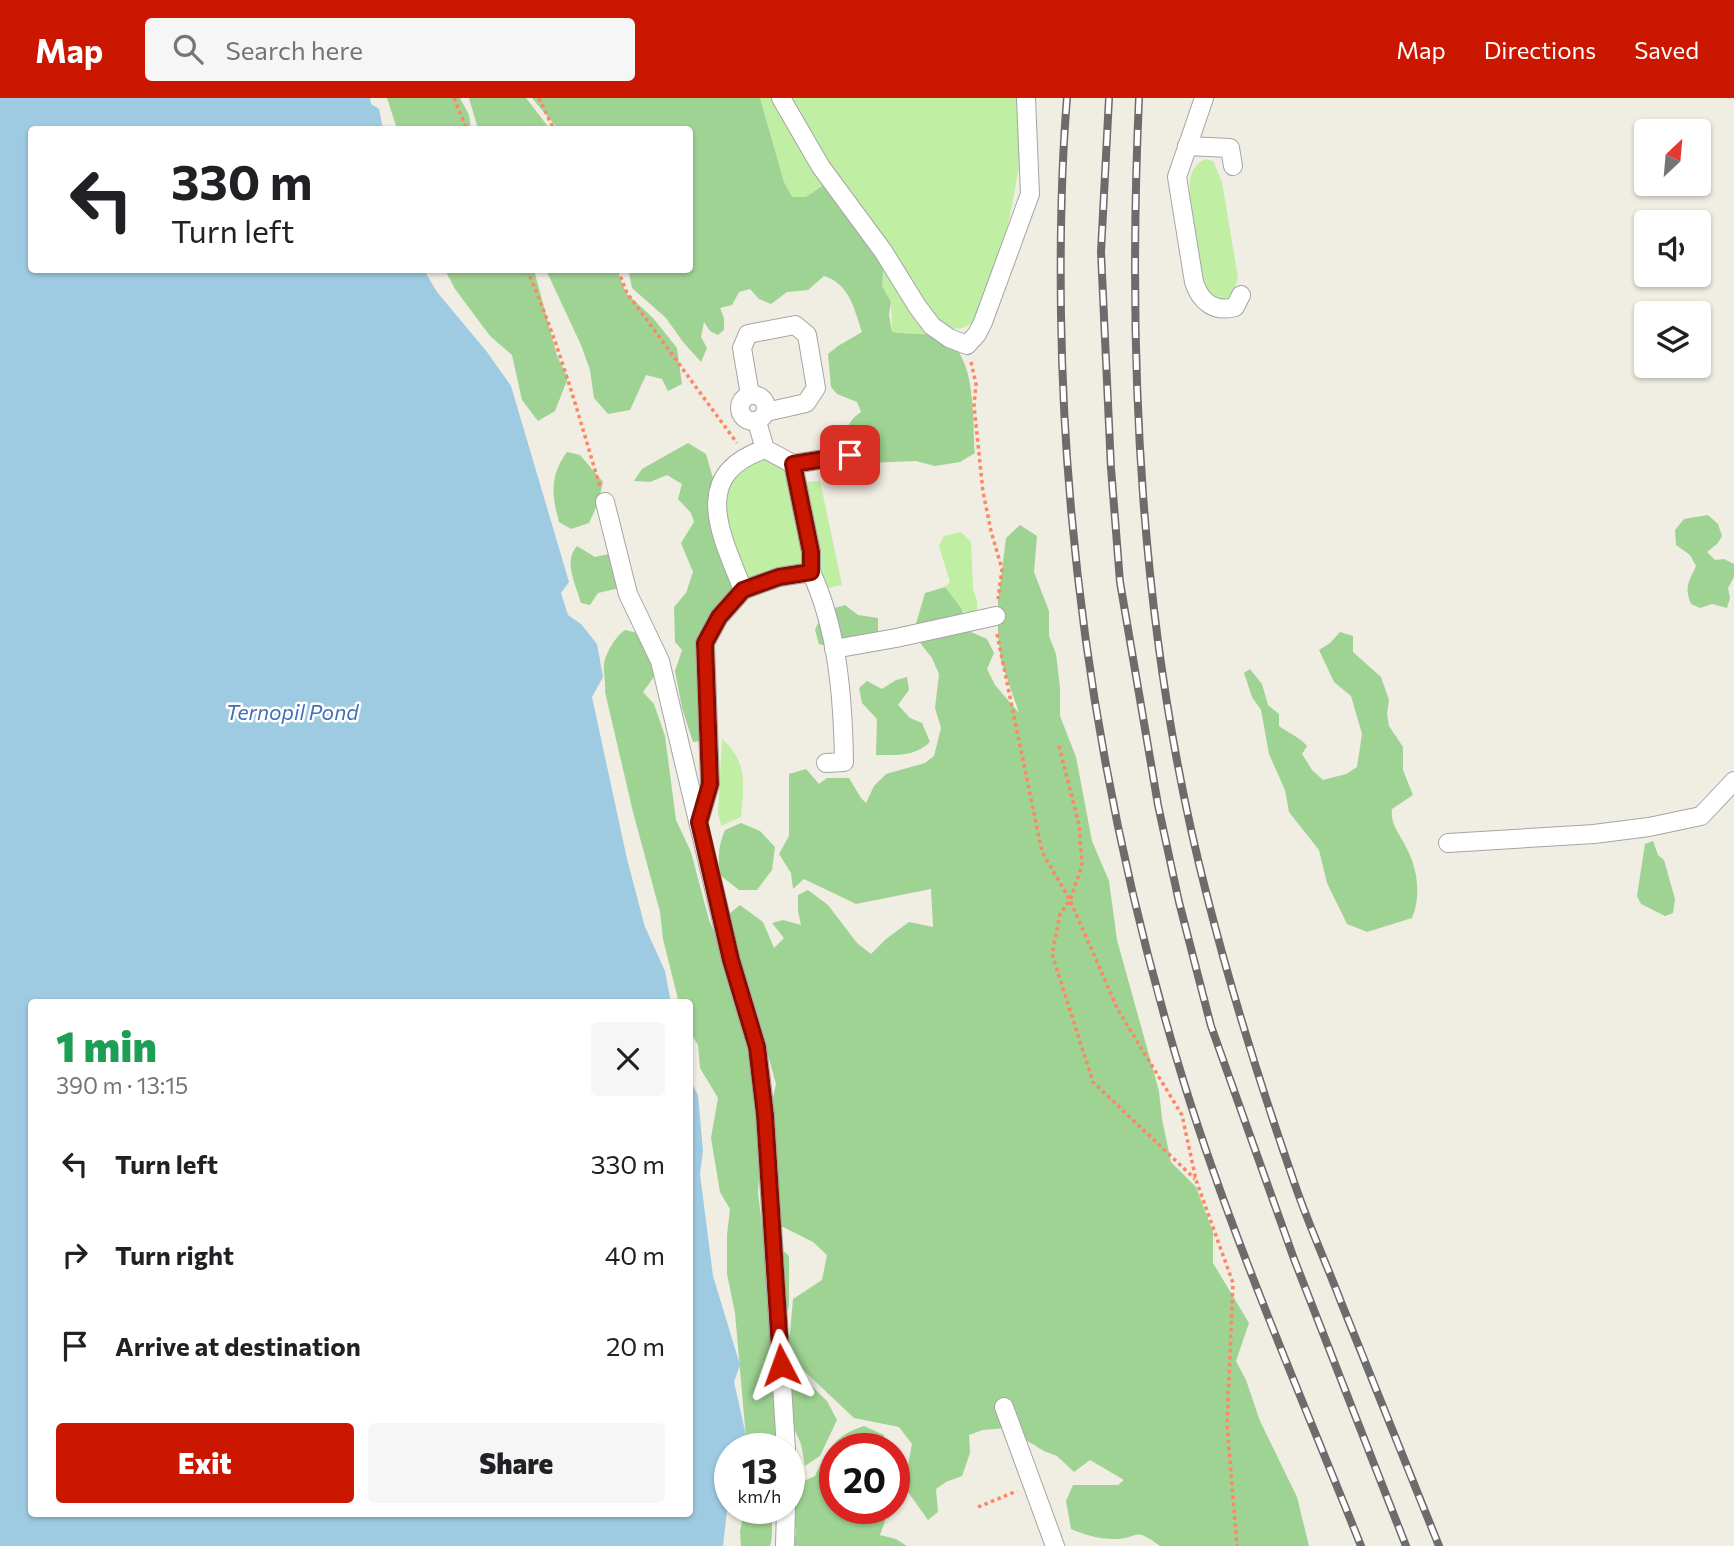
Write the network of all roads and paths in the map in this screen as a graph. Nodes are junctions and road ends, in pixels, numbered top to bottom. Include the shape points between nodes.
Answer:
1 (454, 98) edge
2 (539, 98) edge
3 (781, 98) edge
4 (1026, 98) edge
5 (1204, 98) edge
6 (465, 126) edge
7 (552, 126) edge
8 (1187, 146) junction
9 (1233, 166) dead end
10 (528, 273) edge
11 (619, 273) edge
12 (1241, 295) dead end
13 (967, 345) junction
14 (761, 417) junction
15 (765, 449) junction
16 (746, 455) junction
17 (850, 455) dead end
18 (793, 464) junction
19 (605, 502) joint
20 (811, 572) junction
21 (743, 590) junction
22 (996, 616) junction
23 (834, 649) junction
24 (1059, 747) dead end
25 (826, 763) dead end
26 (1734, 781) edge
27 (699, 822) junction
28 (1448, 843) dead end
29 (1070, 900) junction
30 (1196, 1180) junction
31 (1004, 1407) dead end
32 (785, 1433) edge
33 (1032, 1485) junction
34 (978, 1507) dead end
35 (786, 1524) edge
36 (785, 1546) edge
37 (1055, 1546) edge
38 (1237, 1546) edge

1 - 6 path
2 - 7 path
3 - 13 lane via 821,167 932,326
4 - 13 lane via 1030,194 977,334
5 - 8 lane
8 - 9 lane via 1230,148
8 - 12 lane via 1177,177 1199,296 1210,306 1226,310 1235,307
10 - 19 path via 566,373
11 - 16 path via 627,293
13 - 22 path via 976,384 982,492 1002,569
14 - 14 lane via 747,420 740,412 742,401 750,395 742,348 748,334 795,325 807,335 816,388 806,403
14 - 15 lane
15 - 16 lane
15 - 18 lane
16 - 21 lane via 726,473 717,493 718,524
17 - 18 lane
18 - 20 lane
19 - 27 lane via 628,594 660,661
20 - 21 lane
20 - 23 lane via 821,593
21 - 27 lane via 719,617 705,643 710,784
22 - 23 lane
22 - 29 path via 1042,852
23 - 25 lane via 844,762
24 - 29 path via 1079,825 1082,866
26 - 28 lane via 1701,816 1594,834
27 - 32 lane via 757,1047
29 - 30 path via 1118,1010 1182,1115
29 - 30 path via 1060,914 1052,954 1093,1083
30 - 38 path via 1233,1283 1227,1425
31 - 33 lane
33 - 34 path
33 - 37 lane
35 - 36 lane

